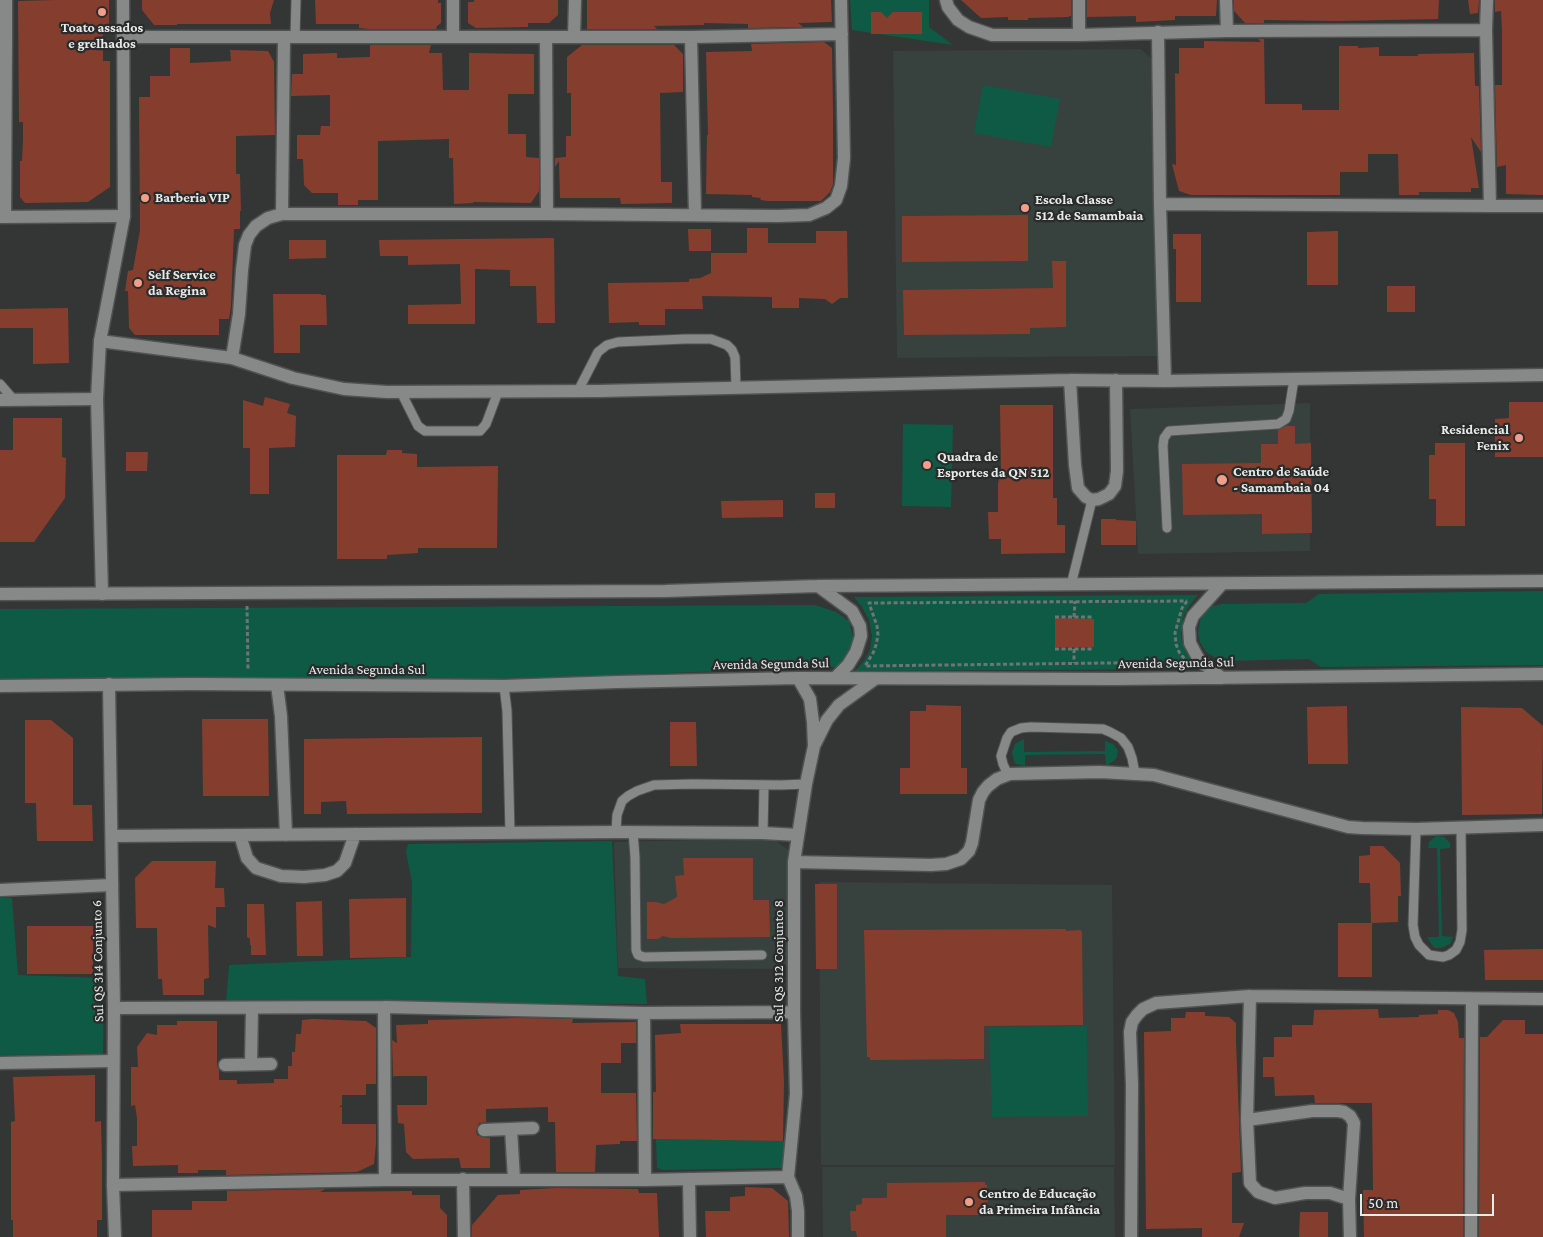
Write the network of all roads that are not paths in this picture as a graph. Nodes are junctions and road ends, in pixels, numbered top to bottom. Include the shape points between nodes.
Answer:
1 (6, 0) edge
2 (123, 0) edge
3 (296, 0) edge
4 (453, 0) edge
5 (575, 0) edge
6 (841, 0) edge
7 (946, 0) edge
8 (1079, 0) edge
9 (1226, 0) edge
10 (1487, 0) edge
11 (1486, 30) junction
12 (1227, 31) junction
13 (1158, 32) junction
14 (842, 34) junction
15 (1080, 35) junction
16 (122, 37) junction
17 (453, 37) junction
18 (574, 37) junction
19 (691, 37) junction
20 (289, 38) junction
21 (546, 38) junction
22 (3, 42) edge
23 (1160, 204) junction
24 (1490, 206) junction
25 (1543, 206) edge
26 (282, 214) junction
27 (547, 214) junction
28 (695, 214) junction
29 (124, 216) junction
30 (2, 217) edge
31 (100, 341) junction
32 (232, 358) junction
33 (1543, 375) edge
34 (1294, 379) junction
35 (1070, 380) junction
36 (1116, 380) junction
37 (1164, 381) junction
38 (0, 384) edge
39 (736, 387) junction
40 (578, 391) junction
41 (401, 392) junction
42 (498, 392) junction
43 (0, 400) edge
44 (13, 400) junction
45 (97, 400) junction
46 (1092, 500) junction
47 (1167, 528) dead end
48 (1543, 581) edge
49 (1222, 584) junction
50 (818, 586) junction
51 (1073, 590) junction
52 (0, 594) edge
53 (102, 594) junction
54 (1543, 674) edge
55 (798, 678) junction
56 (835, 678) junction
57 (1222, 678) junction
58 (875, 679) junction
59 (109, 684) junction
60 (277, 685) junction
61 (0, 686) edge
62 (504, 686) junction
63 (814, 746) junction
64 (1135, 774) junction
65 (1008, 775) junction
66 (806, 784) junction
67 (764, 785) junction
68 (1543, 825) edge
69 (1460, 827) junction
70 (1416, 828) junction
71 (616, 832) junction
72 (634, 832) junction
73 (510, 833) junction
74 (763, 833) junction
75 (355, 834) junction
76 (286, 835) junction
77 (798, 835) junction
78 (112, 836) junction
79 (240, 836) junction
80 (794, 862) junction
81 (112, 885) junction
82 (0, 890) edge
83 (762, 955) dead end
84 (1250, 996) junction
85 (1472, 999) junction
86 (1543, 999) edge
87 (384, 1007) junction
88 (114, 1008) junction
89 (252, 1008) junction
90 (794, 1012) junction
91 (644, 1013) junction
92 (113, 1061) junction
93 (0, 1063) edge
94 (251, 1064) junction
95 (271, 1064) dead end
96 (225, 1066) dead end
97 (1247, 1120) junction
98 (533, 1128) dead end
99 (510, 1129) junction
100 (484, 1130) dead end
101 (788, 1177) junction
102 (463, 1179) junction
103 (514, 1179) junction
104 (689, 1179) junction
105 (385, 1180) junction
106 (645, 1180) junction
107 (114, 1186) junction
108 (1349, 1199) junction
109 (115, 1237) edge
110 (464, 1237) edge
111 (690, 1237) edge
112 (798, 1237) edge
113 (1131, 1237) edge
114 (1350, 1237) edge
115 (1471, 1237) edge

1 - 22 street
2 - 16 street
3 - 20 lane
4 - 17 street
5 - 18 street
6 - 14 street
7 - 15 street via 958,20 979,32 992,35
8 - 15 street
9 - 12 street
10 - 11 street
11 - 12 street
11 - 24 street
12 - 13 street
13 - 15 street
13 - 23 street
14 - 19 street
14 - 28 street via 844,158 836,200 809,215
16 - 20 street
16 - 29 street
17 - 20 street
17 - 21 street
18 - 19 street
18 - 21 street
19 - 28 street
20 - 26 street
21 - 27 street
22 - 30 street
23 - 24 street
23 - 37 street
24 - 25 street
26 - 27 street
26 - 32 street via 256,226 245,245
27 - 28 street
29 - 30 street
29 - 31 street
31 - 32 street
31 - 45 street
32 - 41 street via 293,378 344,389
33 - 34 street
34 - 37 street
34 - 47 lane via 1289,411 1286,419 1278,424 1169,431 1162,446
35 - 36 street
35 - 39 street
35 - 46 street via 1078,488
36 - 37 street
36 - 46 street via 1115,486 1109,494
38 - 44 lane
39 - 40 street
39 - 40 lane via 735,357 727,345 711,339 685,339 607,345 598,352
40 - 42 street
41 - 42 street
41 - 42 lane via 418,426 425,431 480,431 486,424
43 - 44 street
44 - 45 street
45 - 53 street
46 - 51 lane
48 - 49 street
49 - 51 street
49 - 57 street via 1192,616 1189,627 1190,643 1198,658
50 - 51 street
50 - 53 street via 665,591
50 - 56 street via 852,611 860,626 856,652
52 - 53 street
54 - 57 street, Avenida Segunda Sul
55 - 56 street, Avenida Segunda Sul
55 - 62 street, Avenida Segunda Sul
55 - 63 street, Sul QS 312 Conjunto 8 via 810,700
56 - 58 street, Avenida Segunda Sul
57 - 58 street, Avenida Segunda Sul
58 - 63 street, Sul QS 312 Conjunto 8 via 839,705
59 - 60 street, Avenida Segunda Sul
59 - 61 street, Avenida Segunda Sul
59 - 78 street, Sul QS 314 Conjunto 6
60 - 62 street, Avenida Segunda Sul
60 - 76 street
62 - 73 lane
63 - 66 street, Sul QS 312 Conjunto 8
64 - 65 street
64 - 65 lane via 1128,747 1110,732 1103,729 1031,727 1011,732 1007,738 1001,756
64 - 70 street via 1166,778 1348,827
65 - 80 street via 992,782 983,792 972,843 961,859 931,865
66 - 67 lane
66 - 77 street, Sul QS 312 Conjunto 8
67 - 71 lane via 654,785 632,793 622,801
67 - 74 lane
68 - 69 street
69 - 70 street
69 - 70 lane via 1462,930 1456,950 1443,958 1429,955 1415,937
71 - 72 street
71 - 73 street
72 - 74 street
72 - 83 lane via 638,955
73 - 75 street
74 - 77 street
75 - 76 street
75 - 79 street via 345,863 337,871 304,877 281,876 256,868 247,858
76 - 79 street
77 - 80 street, Sul QS 312 Conjunto 8
78 - 79 street
78 - 81 street, Sul QS 314 Conjunto 6
80 - 90 street, Sul QS 312 Conjunto 8
81 - 82 street
81 - 88 street, Sul QS 314 Conjunto 6
84 - 85 street
84 - 97 street
84 - 113 street via 1156,1003 1143,1009 1132,1022
85 - 86 street
85 - 115 street
87 - 89 street
87 - 91 street
87 - 105 street
88 - 89 street
88 - 92 street, Sul QS 314 Conjunto 6
89 - 94 street
90 - 91 street
90 - 101 street, Sul QS 312 Conjunto 8 via 796,1094
91 - 106 street
92 - 93 street
92 - 107 street, Sul QS 314 Conjunto 6
94 - 95 street
94 - 96 street
97 - 108 street via 1250,1183 1258,1192 1275,1198 1330,1193
97 - 108 street via 1312,1111 1338,1111 1350,1116 1354,1123
98 - 99 street
99 - 100 street
99 - 103 street
101 - 104 street
101 - 112 street via 796,1196
102 - 103 street
102 - 105 street
102 - 110 street
103 - 106 street
104 - 106 street
104 - 111 street
105 - 107 street
107 - 109 street, Sul QS 314 Conjunto 6
108 - 114 street

